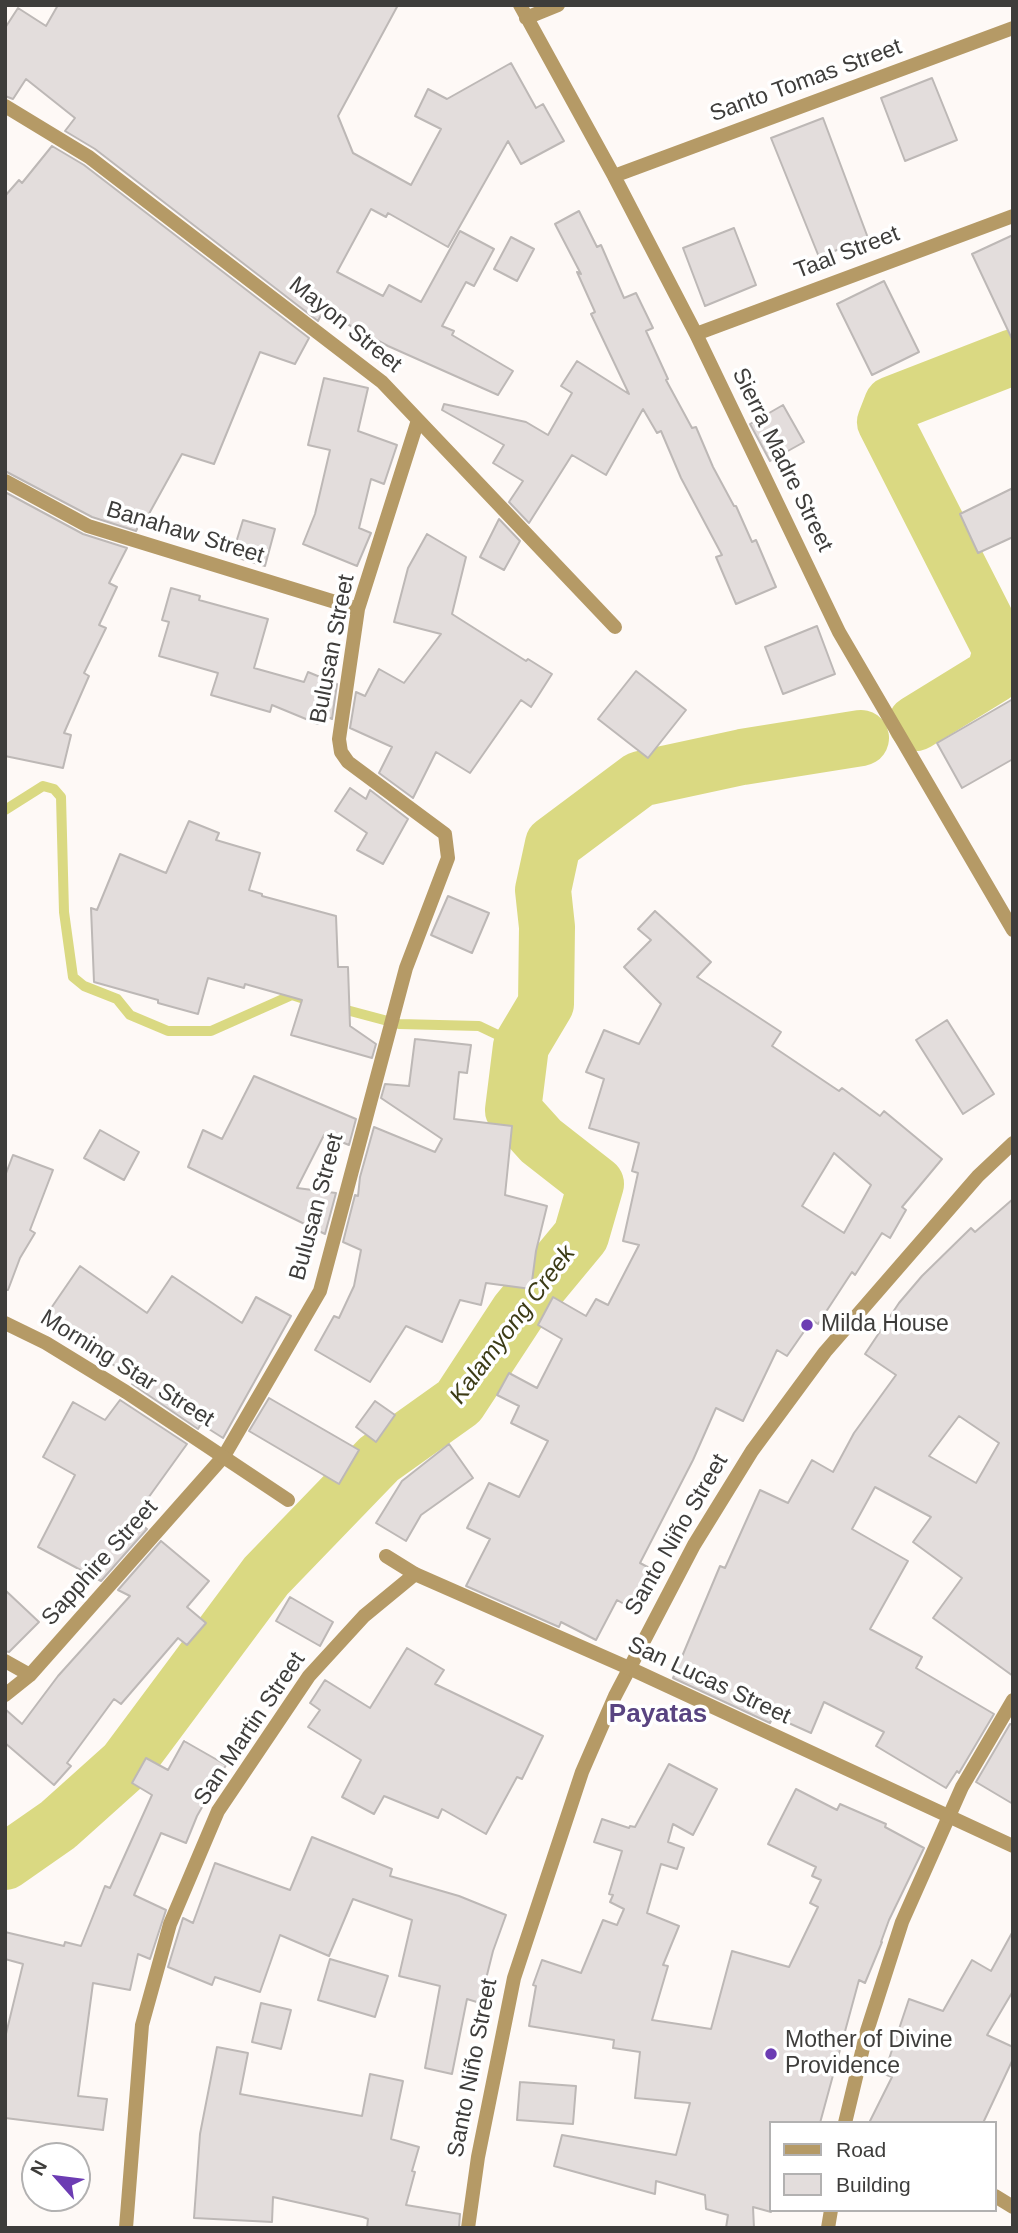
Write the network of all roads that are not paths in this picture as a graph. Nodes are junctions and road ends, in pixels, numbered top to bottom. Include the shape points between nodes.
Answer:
1 (558, 5) edge
2 (523, 11) edge
3 (1013, 28) edge
4 (5, 106) edge
5 (614, 176) junction
6 (1013, 216) edge
7 (696, 334) junction
8 (418, 420) junction
9 (5, 481) edge
10 (358, 610) junction
11 (615, 627) dead end
12 (1013, 930) edge
13 (1013, 1143) edge
14 (5, 1323) edge
15 (224, 1456) junction
16 (288, 1500) dead end
17 (386, 1556) dead end
18 (415, 1574) junction
19 (5, 1661) edge
20 (629, 1668) junction
21 (30, 1675) junction
22 (5, 1695) edge
23 (1013, 1700) edge
24 (947, 1817) junction
25 (1013, 1846) edge
26 (845, 2121) edge
27 (997, 2197) edge
28 (1013, 2207) edge
29 (125, 2228) edge
30 (468, 2228) edge

1 - 2 street
2 - 5 street, Sierra Madre Street
3 - 5 street, Santo Tomas Street
4 - 8 street, Mayon Street via 89,158 206,245 382,382
5 - 7 street, Sierra Madre Street
6 - 7 street, Taal Street
7 - 12 street, Sierra Madre Street via 839,632
8 - 10 street, Bulusan Street
8 - 11 street, Mayon Street
9 - 10 street, Banahaw Street via 88,526
10 - 15 street, Bulusan Street via 339,739 341,752 348,762 445,834 448,858 406,968 320,1291
13 - 20 street, Santo Niño Street via 978,1176 825,1352 752,1451 694,1545
14 - 15 street, Morning Star Street via 69,1357
15 - 16 street
15 - 21 street, Sapphire Street
17 - 18 street, San Lucas Street
18 - 20 street, San Lucas Street
18 - 29 street, San Martin Street via 364,1616 309,1676 218,1811 170,1924 142,2025
19 - 21 street
20 - 24 street, San Lucas Street
20 - 30 street, Santo Niño Street via 582,1772 514,1978
21 - 22 street, Sapphire Street
23 - 24 street
24 - 25 street, San Lucas Street
24 - 26 street via 894,1947
27 - 28 street

